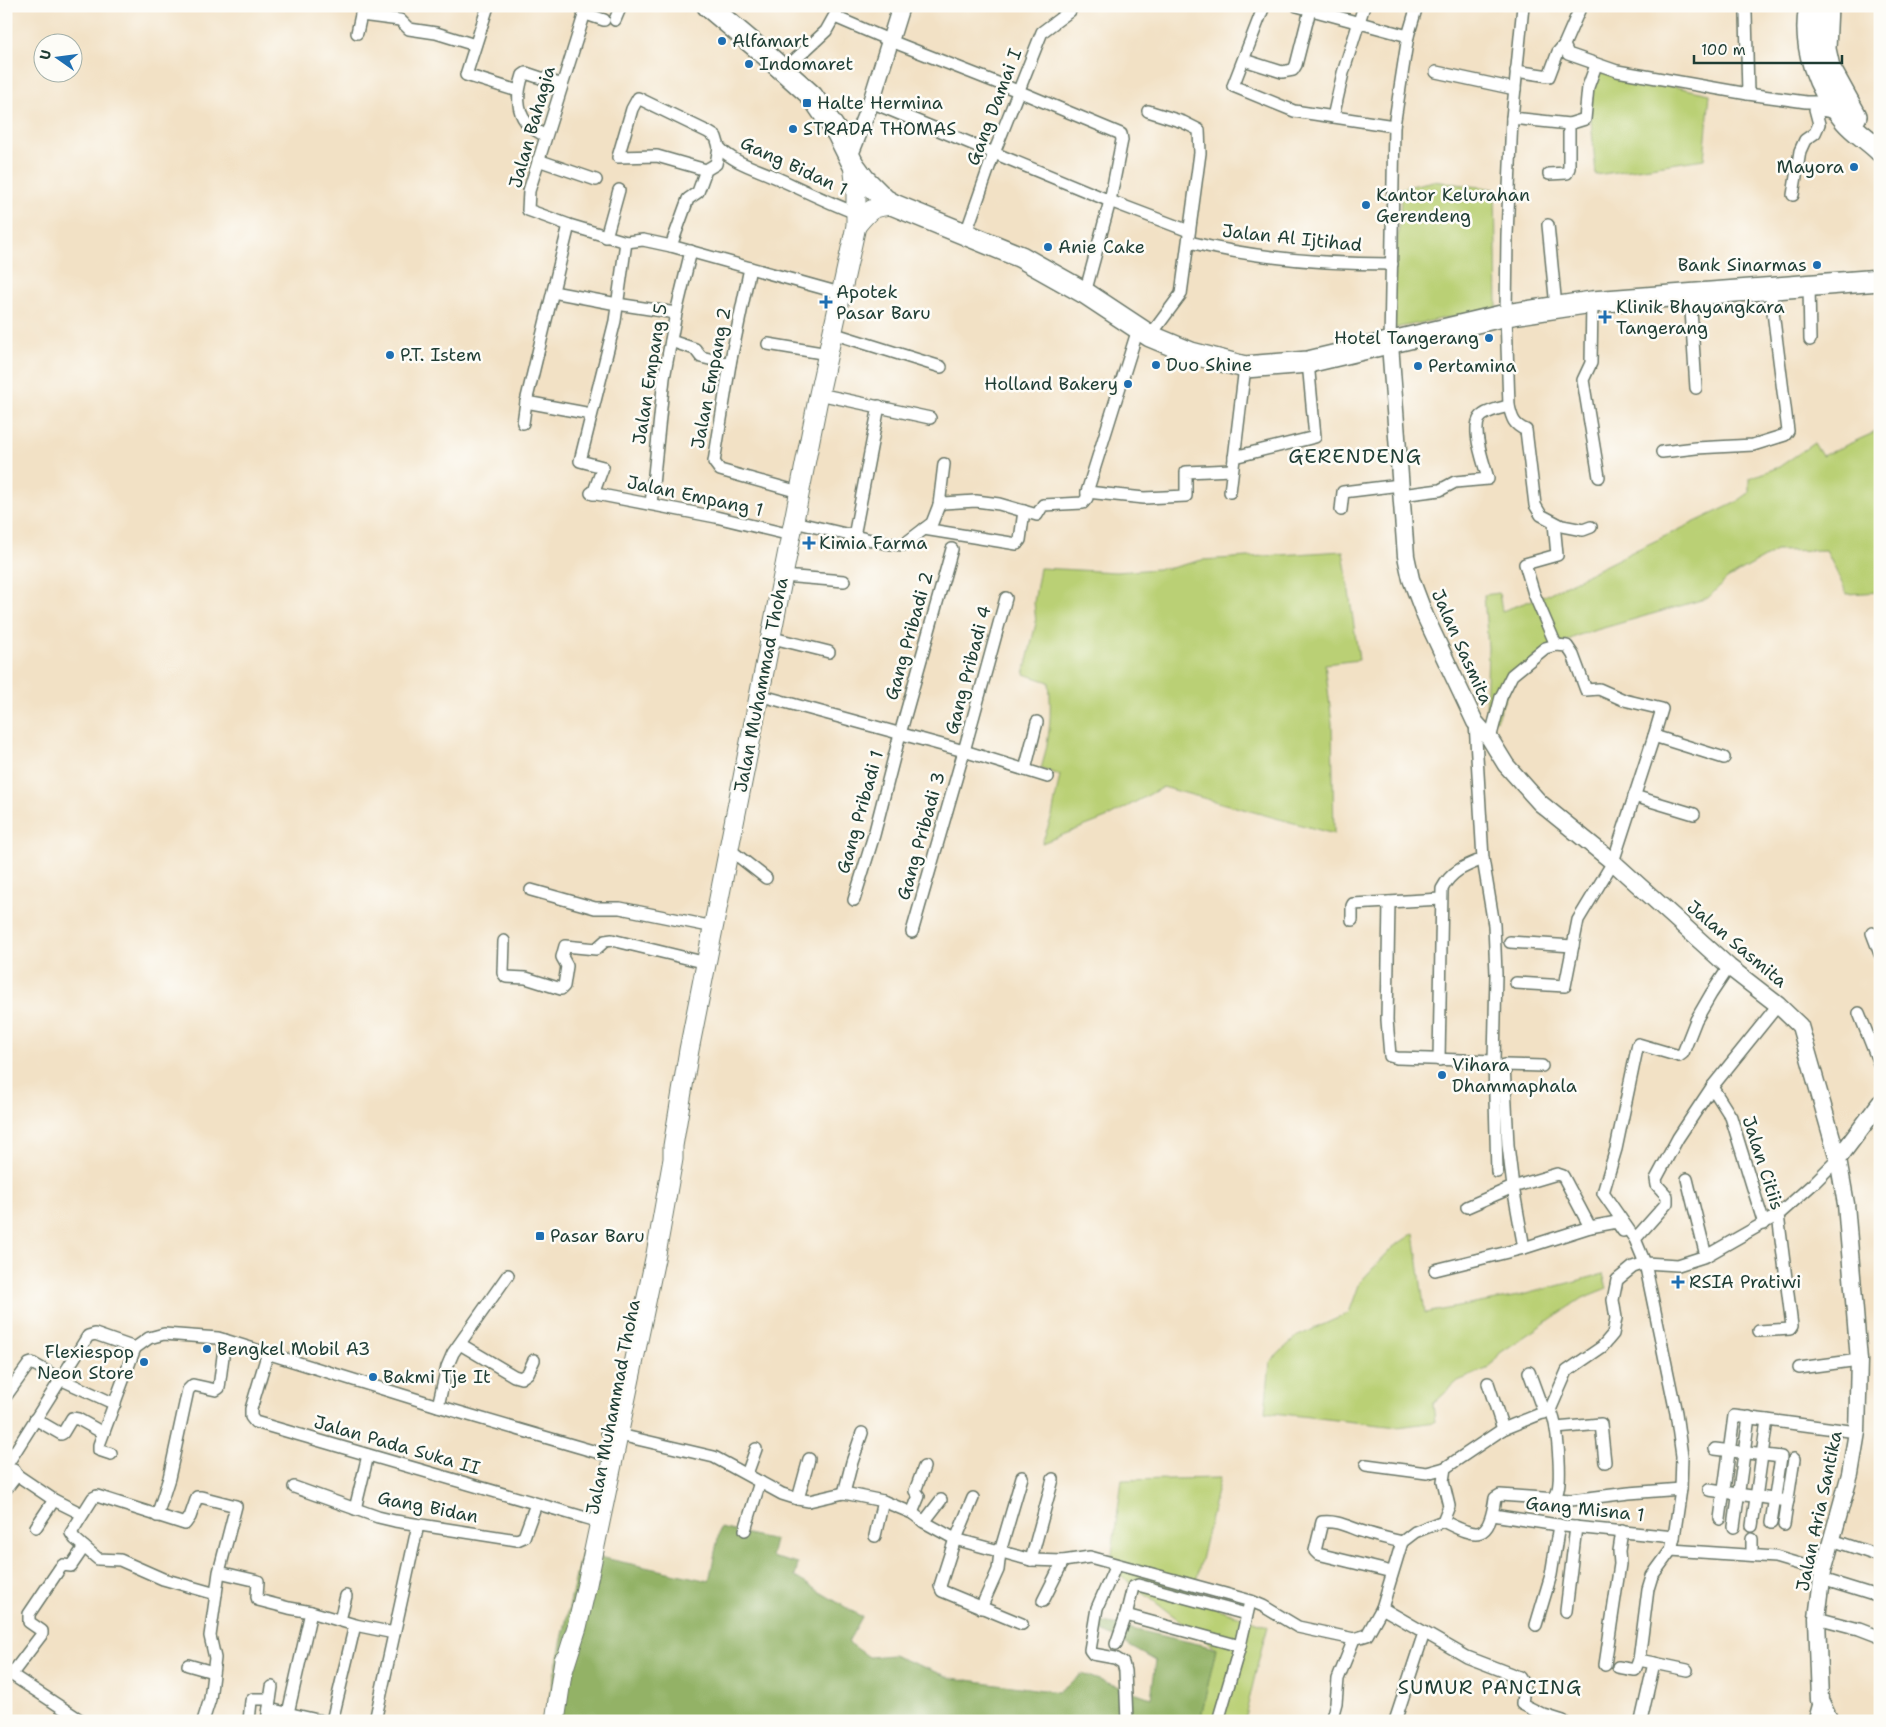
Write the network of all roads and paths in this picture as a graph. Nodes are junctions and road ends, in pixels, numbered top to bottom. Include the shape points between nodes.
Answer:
1 (488, 6) edge
2 (620, 6) edge
3 (708, 6) edge
4 (901, 6) edge
5 (1072, 6) edge
6 (1264, 6) edge
7 (1296, 6) edge
8 (1364, 6) edge
9 (1417, 6) edge
10 (1523, 6) edge
11 (1582, 6) edge
12 (1810, 6) edge
13 (1827, 6) edge
14 (1310, 8) edge
15 (585, 10) edge
16 (362, 11) edge
17 (838, 11) edge
18 (1746, 14) dead end
19 (1358, 23) junction
20 (357, 33) dead end
21 (1408, 36) junction
22 (891, 41) junction
23 (475, 45) junction
24 (1564, 45) junction
25 (1244, 60) junction
26 (1596, 65) junction
27 (784, 70) junction
28 (1516, 71) junction
29 (1436, 72) dead end
30 (562, 85) junction
31 (1514, 89) junction
32 (518, 91) junction
33 (1018, 91) junction
34 (1748, 94) junction
35 (872, 102) junction
36 (1836, 108) junction
37 (1148, 111) dead end
38 (1333, 117) junction
39 (1512, 118) junction
40 (1570, 124) junction
41 (1394, 126) junction
42 (545, 136) junction
43 (719, 147) junction
44 (1878, 149) edge
45 (994, 153) junction
46 (538, 160) junction
47 (851, 161) junction
48 (706, 170) junction
49 (1550, 174) dead end
50 (596, 180) dead end
51 (619, 190) dead end
52 (1793, 196) dead end
53 (1110, 201) junction
54 (894, 205) junction
55 (856, 219) junction
56 (569, 225) junction
57 (1548, 225) dead end
58 (966, 233) junction
59 (606, 237) junction
60 (1189, 237) junction
61 (626, 242) junction
62 (671, 246) junction
63 (691, 251) junction
64 (1392, 264) junction
65 (750, 268) junction
66 (1880, 280) edge
67 (1809, 285) junction
68 (1770, 288) junction
69 (553, 292) junction
70 (840, 293) junction
71 (1085, 293) junction
72 (1690, 294) junction
73 (1592, 302) junction
74 (617, 304) junction
75 (1556, 307) junction
76 (676, 313) junction
77 (1506, 315) junction
78 (1144, 332) junction
79 (832, 333) junction
80 (1810, 340) dead end
81 (671, 341) junction
82 (768, 344) dead end
83 (1390, 344) junction
84 (828, 354) junction
85 (1308, 362) junction
86 (730, 364) junction
87 (940, 367) dead end
88 (1245, 367) junction
89 (1696, 388) dead end
90 (819, 394) junction
91 (526, 402) junction
92 (879, 406) junction
93 (1509, 406) junction
94 (591, 414) junction
95 (930, 418) dead end
96 (523, 423) dead end
97 (1662, 452) dead end
98 (1234, 457) junction
99 (944, 464) dead end
100 (1232, 470) junction
101 (1599, 477) dead end
102 (1401, 490) junction
103 (799, 492) junction
104 (1087, 492) junction
105 (1230, 492) dead end
106 (651, 504) junction
107 (939, 505) junction
108 (1341, 510) dead end
109 (1024, 511) junction
110 (1554, 523) junction
111 (1591, 527) dead end
112 (792, 528) junction
113 (924, 529) junction
114 (851, 534) junction
115 (952, 549) dead end
116 (783, 576) junction
117 (844, 581) dead end
118 (1006, 598) dead end
119 (1556, 645) junction
120 (769, 647) junction
121 (829, 652) dead end
122 (759, 694) junction
123 (1037, 722) dead end
124 (1483, 731) junction
125 (900, 734) junction
126 (1654, 736) junction
127 (964, 751) junction
128 (1724, 758) dead end
129 (1025, 770) junction
130 (1048, 777) dead end
131 (1634, 796) junction
132 (1694, 814) dead end
133 (729, 849) junction
134 (1483, 859) junction
135 (1614, 862) junction
136 (766, 878) dead end
137 (530, 890) dead end
138 (854, 900) dead end
139 (1441, 900) junction
140 (1389, 902) junction
141 (1352, 920) dead end
142 (714, 927) junction
143 (912, 932) dead end
144 (1872, 933) dead end
145 (504, 941) dead end
146 (1510, 942) dead end
147 (1572, 946) junction
148 (1880, 954) edge
149 (707, 963) junction
150 (1729, 967) junction
151 (1516, 984) dead end
152 (1778, 1005) junction
153 (1859, 1013) dead end
154 (1439, 1060) junction
155 (1497, 1065) junction
156 (1542, 1066) dead end
157 (1880, 1066) edge
158 (1712, 1087) junction
159 (1879, 1106) edge
160 (1501, 1139) junction
161 (1838, 1159) junction
162 (1498, 1172) dead end
163 (1687, 1179) dead end
164 (1513, 1187) junction
165 (1467, 1207) dead end
166 (1778, 1215) junction
167 (1620, 1220) junction
168 (1764, 1224) junction
169 (1590, 1228) junction
170 (1629, 1233) junction
171 (1524, 1248) junction
172 (1706, 1256) junction
173 (1643, 1264) junction
174 (1435, 1270) dead end
175 (508, 1275) dead end
176 (1759, 1330) dead end
177 (225, 1340) junction
178 (460, 1344) junction
179 (135, 1348) junction
180 (268, 1352) junction
181 (534, 1360) dead end
182 (1859, 1360) junction
183 (1799, 1368) dead end
184 (1529, 1372) dead end
185 (60, 1379) junction
186 (1488, 1383) dead end
187 (6, 1396) edge
188 (115, 1404) junction
189 (438, 1406) junction
190 (1547, 1411) junction
191 (1749, 1418) junction
192 (35, 1419) junction
193 (1767, 1420) junction
194 (1556, 1428) junction
195 (1503, 1429) junction
196 (1857, 1432) junction
197 (103, 1433) junction
198 (613, 1434) junction
199 (862, 1434) dead end
200 (756, 1448) dead end
201 (1714, 1449) dead end
202 (1729, 1451) junction
203 (1744, 1453) junction
204 (111, 1454) dead end
205 (603, 1454) junction
206 (368, 1455) junction
207 (1761, 1455) junction
208 (809, 1459) dead end
209 (1794, 1459) dead end
210 (7, 1462) edge
211 (1605, 1462) dead end
212 (1366, 1465) dead end
213 (924, 1467) dead end
214 (1445, 1468) junction
215 (747, 1474) junction
216 (17, 1475) junction
217 (1022, 1477) dead end
218 (1053, 1479) dead end
219 (760, 1482) junction
220 (294, 1487) dead end
221 (6, 1489) edge
222 (1681, 1490) junction
223 (1709, 1490) dead end
224 (1724, 1492) junction
225 (844, 1493) junction
226 (1739, 1494) junction
227 (1756, 1496) junction
228 (973, 1498) dead end
229 (798, 1499) junction
230 (1552, 1499) junction
231 (1775, 1499) junction
232 (54, 1500) junction
233 (941, 1500) dead end
234 (883, 1501) junction
235 (1788, 1501) junction
236 (536, 1504) junction
237 (355, 1509) junction
238 (912, 1513) junction
239 (82, 1514) junction
240 (1493, 1515) junction
241 (156, 1516) junction
242 (1720, 1519) dead end
243 (595, 1521) junction
244 (1443, 1521) junction
245 (924, 1522) junction
246 (1771, 1523) dead end
247 (418, 1525) junction
248 (1559, 1525) junction
249 (1784, 1525) dead end
250 (1752, 1526) dead end
251 (36, 1527) dead end
252 (1576, 1527) junction
253 (1734, 1527) dead end
254 (745, 1530) dead end
255 (1622, 1531) junction
256 (875, 1536) dead end
257 (1674, 1537) junction
258 (956, 1539) junction
259 (1752, 1539) dead end
260 (1832, 1540) junction
261 (1402, 1542) junction
262 (84, 1547) junction
263 (1671, 1550) junction
264 (1000, 1552) junction
265 (1752, 1555) junction
266 (1880, 1556) edge
267 (1031, 1560) junction
268 (1064, 1561) junction
269 (1116, 1565) junction
270 (219, 1572) junction
271 (1392, 1572) junction
272 (1823, 1575) junction
273 (216, 1594) junction
274 (346, 1596) dead end
275 (1880, 1597) edge
276 (1043, 1601) dead end
277 (1251, 1601) junction
278 (981, 1608) junction
279 (1382, 1608) junction
280 (1566, 1611) dead end
281 (312, 1612) junction
282 (1246, 1614) junction
283 (1126, 1615) junction
284 (1817, 1618) junction
285 (340, 1620) junction
286 (1022, 1624) dead end
287 (355, 1625) junction
288 (1536, 1625) dead end
289 (394, 1633) junction
290 (1424, 1633) junction
291 (1880, 1637) edge
292 (1354, 1639) junction
293 (1116, 1644) dead end
294 (1240, 1646) junction
295 (1640, 1660) junction
296 (1654, 1663) junction
297 (188, 1665) dead end
298 (1605, 1665) dead end
299 (1618, 1667) dead end
300 (1687, 1670) dead end
301 (213, 1672) junction
302 (8, 1673) edge
303 (272, 1687) dead end
304 (1820, 1700) junction
305 (270, 1704) junction
306 (288, 1713) junction
307 (1543, 1718) edge
308 (82, 1721) edge
309 (203, 1721) edge
310 (249, 1721) edge
311 (267, 1721) edge
312 (322, 1721) edge
313 (332, 1721) edge
314 (375, 1721) edge
315 (555, 1721) edge
316 (1127, 1721) edge
317 (1218, 1721) edge
318 (1331, 1721) edge
319 (1395, 1721) edge
320 (1563, 1721) edge
321 (1641, 1721) edge
322 (1814, 1721) edge
323 (1830, 1721) edge

1 - 23 street
2 - 15 street via 610,20
3 - 27 highway
4 - 22 street
5 - 33 street, Gang Damai I via 1042,32
6 - 25 street
7 - 14 street
8 - 19 street
9 - 21 street, Jalan Sasmita
10 - 28 street
11 - 24 street
12 - 36 highway via 1807,22 1811,59
13 - 44 highway via 1825,49 1829,67 1851,109
14 - 19 street
14 - 25 street via 1293,70 1282,72
15 - 30 street, Jalan Bahagia
16 - 20 street
16 - 23 street via 400,20 408,29 436,33
17 - 22 street
17 - 27 street via 826,30
18 - 34 street
19 - 21 street
19 - 38 street
21 - 41 street, Jalan Sasmita
22 - 33 street
22 - 35 street
23 - 32 street via 466,75
24 - 26 street via 1568,54
24 - 28 street via 1558,52 1550,76
25 - 38 street via 1233,86 1294,111
26 - 34 street
26 - 40 street via 1588,87 1584,119
27 - 47 highway via 812,96 838,134
28 - 31 street
29 - 31 street
30 - 32 street via 524,73
30 - 42 street, Jalan Bahagia
31 - 39 street
32 - 42 street via 526,123
33 - 45 street, Gang Damai I
33 - 53 street via 1121,134
34 - 36 street
35 - 45 street, Jalan Al Ijtihad
35 - 47 street
36 - 44 highway
36 - 52 street via 1815,109 1819,124 1815,133 1804,140 1800,151
37 - 60 street via 1199,130 1200,152
38 - 41 street
39 - 40 street
39 - 77 street
40 - 49 street via 1567,173
41 - 64 street, Jalan Sasmita
42 - 46 street, Jalan Bahagia
43 - 48 street via 716,164
43 - 48 street, Gang Bidan 1 via 716,137 708,132 638,98 618,157 658,156
43 - 55 street, Gang Bidan 1 via 725,154
45 - 53 street, Jalan Al Ijtihad
45 - 58 street, Gang Damai I
46 - 50 street
46 - 56 street, Jalan Bahagia via 529,192 528,210
47 - 54 highway via 878,193
47 - 55 main road, Jalan Muhammad Thoha
48 - 62 street via 698,192 688,199
51 - 59 street
53 - 60 street, Jalan Al Ijtihad
53 - 71 street
54 - 55 main road via 879,206
54 - 58 highway
55 - 70 main road, Jalan Muhammad Thoha
56 - 59 street, Jalan Bahagia
56 - 69 street
57 - 75 street
58 - 71 highway via 1021,256
59 - 61 street, Jalan Bahagia
60 - 64 street, Jalan Al Ijtihad via 1231,252 1340,264
60 - 78 street via 1181,294
61 - 62 street, Jalan Bahagia via 643,240
61 - 74 street
62 - 63 street, Jalan Bahagia
63 - 65 street, Jalan Bahagia
63 - 76 street, Jalan Empang 5
64 - 83 street, Jalan Sasmita
65 - 70 street, Jalan Bahagia
65 - 86 street, Jalan Empang 2
66 - 67 highway
67 - 68 highway
67 - 80 street
68 - 72 highway
68 - 97 street via 1788,431 1754,445
69 - 74 street
69 - 91 street
70 - 79 main road, Jalan Muhammad Thoha
71 - 78 highway
72 - 73 highway
72 - 89 street
73 - 75 highway
73 - 101 street via 1591,364 1583,380
74 - 76 street
74 - 94 street
75 - 77 highway
76 - 81 street, Jalan Empang 5
77 - 83 highway
77 - 93 street
78 - 88 highway via 1191,353
78 - 104 street
79 - 84 main road, Jalan Muhammad Thoha
79 - 87 street
81 - 86 street via 695,350 701,357
81 - 106 street, Jalan Empang 5 via 660,408
82 - 84 street
83 - 85 highway
83 - 102 street, Jalan Sasmita
84 - 90 main road, Jalan Muhammad Thoha
85 - 88 highway
85 - 98 street via 1315,437
86 - 103 street, Jalan Empang 2 via 714,462 720,470
88 - 98 street
90 - 92 street
90 - 103 main road, Jalan Muhammad Thoha
91 - 94 street
91 - 96 street
92 - 95 street
92 - 114 street via 855,531
93 - 102 street via 1478,420 1476,432 1488,478 1455,482 1440,490
93 - 110 street via 1516,426 1526,430 1534,505 1541,515
94 - 106 street, Jalan Empang 1 via 580,461 603,467 592,494
98 - 100 street
99 - 107 street
100 - 104 street via 1186,472 1186,496 1144,498
100 - 105 street
102 - 108 street via 1343,492
102 - 124 street, Jalan Sasmita via 1411,579 1424,616
103 - 112 main road, Jalan Muhammad Thoha
104 - 109 street via 1083,503 1043,505 1037,515
106 - 112 street, Jalan Empang 1
107 - 109 street via 976,501
107 - 113 street, Jalan Empang 1 via 932,523
109 - 113 street via 1017,544
110 - 111 street via 1583,530
110 - 119 street via 1557,555 1525,564
112 - 114 street, Jalan Empang 1
112 - 116 main road, Jalan Muhammad Thoha
113 - 114 street, Jalan Empang 1 via 903,545
115 - 125 street, Gang Pribadi 2
116 - 117 street
116 - 120 main road, Jalan Muhammad Thoha
118 - 127 street, Gang Pribadi 4
119 - 124 street via 1546,648 1512,675
119 - 126 street via 1568,646 1586,690 1599,689 1624,700 1662,709
120 - 121 street via 777,639
120 - 122 main road, Jalan Muhammad Thoha
122 - 125 street
122 - 133 main road, Jalan Muhammad Thoha
123 - 129 street
124 - 134 street
124 - 135 street, Jalan Sasmita via 1506,765 1540,803
125 - 127 street
125 - 138 street, Gang Pribadi 1
126 - 128 street
126 - 131 street
127 - 129 street
127 - 143 street, Gang Pribadi 3
129 - 130 street
131 - 132 street
131 - 135 street
133 - 136 street
133 - 142 main road, Jalan Muhammad Thoha
134 - 139 street via 1459,869 1447,879
134 - 155 street via 1494,925
135 - 147 street via 1578,920
135 - 150 street, Jalan Sasmita
137 - 142 street via 595,908 620,908
139 - 140 street
139 - 154 street
140 - 141 street via 1353,904
140 - 154 street via 1388,1053 1397,1058
142 - 149 main road, Jalan Muhammad Thoha
144 - 148 street
145 - 149 street via 503,973 506,977 526,978 561,990 567,966 562,957 565,946 596,949 605,941 612,940
146 - 147 street
147 - 151 street via 1565,986
149 - 198 main road, Jalan Muhammad Thoha via 673,1146 666,1202
150 - 152 street, Jalan Sasmita
150 - 167 street via 1696,1020 1683,1054 1679,1056 1638,1046 1603,1193
152 - 158 street
152 - 161 street, Jalan Sasmita via 1800,1026
153 - 157 street
154 - 155 street
155 - 156 street
155 - 160 street
158 - 168 street, Jalan Citiis via 1731,1117
158 - 170 street via 1678,1138 1656,1180 1667,1196 1667,1202
159 - 161 street
160 - 162 street
160 - 164 street
161 - 166 street
161 - 182 street, Jalan Aria Santika via 1846,1204
163 - 172 street
164 - 165 street
164 - 169 street via 1561,1174
164 - 171 street
166 - 168 street
166 - 176 street via 1792,1326 1784,1330
167 - 169 street
167 - 170 street
168 - 172 street
169 - 171 street
170 - 173 street
171 - 174 street
172 - 173 street via 1678,1265
173 - 190 street via 1632,1267 1617,1280 1613,1300 1616,1318 1613,1334 1602,1347 1568,1371
173 - 222 street via 1676,1413 1682,1456
175 - 178 street
177 - 179 street via 164,1334 149,1338
177 - 180 street
177 - 241 street via 219,1388 193,1385 188,1390 169,1478
178 - 181 street via 520,1378 528,1373
178 - 189 street via 447,1367
179 - 185 street via 95,1334 88,1336
179 - 188 street
180 - 189 street
180 - 206 street, Jalan Pada Suka II via 251,1409 253,1420
182 - 183 street
182 - 196 street, Jalan Aria Santika
184 - 190 street
185 - 187 street via 30,1363
185 - 188 street
185 - 192 street
186 - 195 street
188 - 197 street
189 - 205 street
190 - 194 street
190 - 195 street
191 - 193 street
191 - 202 street via 1734,1416
191 - 203 street
192 - 197 street via 61,1434 72,1418
192 - 210 street
193 - 196 street
193 - 207 street
194 - 211 street via 1601,1424
194 - 230 street via 1559,1475 1557,1494
195 - 214 street
196 - 260 street, Jalan Aria Santika via 1850,1474
197 - 204 street via 98,1448
198 - 205 main road, Jalan Muhammad Thoha
198 - 215 street via 714,1457
198 - 243 main road, Jalan Muhammad Thoha
199 - 225 street
200 - 215 street
201 - 202 street
202 - 203 street
202 - 224 street
203 - 207 street
203 - 226 street
205 - 243 main road, Jalan Muhammad Thoha
206 - 236 street, Jalan Pada Suka II
206 - 237 street
207 - 227 street
207 - 231 street via 1781,1457
208 - 229 street
209 - 235 street
210 - 216 street
212 - 214 street via 1427,1473
213 - 238 street
214 - 244 street via 1449,1506
215 - 219 street
216 - 221 street
216 - 232 street
217 - 264 street
218 - 267 street
219 - 229 street
219 - 254 street
220 - 237 street, Gang Bidan
222 - 230 street
222 - 257 street
223 - 224 street
224 - 226 street
224 - 242 street
225 - 229 street via 809,1501
225 - 234 street
226 - 227 street
226 - 253 street
227 - 231 street
227 - 250 street
228 - 258 street
230 - 240 street via 1500,1495 1496,1498
231 - 235 street
231 - 246 street
232 - 239 street
232 - 251 street
233 - 245 street
234 - 238 street
234 - 256 street
235 - 249 street
236 - 243 street, Jalan Pada Suka II
236 - 247 street, Gang Bidan via 521,1539
237 - 247 street, Gang Bidan
238 - 245 street
239 - 241 street via 97,1496
239 - 262 street via 71,1533
240 - 244 street via 1484,1531 1474,1533
240 - 248 street, Gang Misna 1
241 - 270 street via 184,1524 190,1517 194,1501 201,1497 236,1506
243 - 315 main road, Jalan Muhammad Thoha via 577,1627 563,1671
244 - 261 street via 1415,1532
245 - 258 street
247 - 289 street
248 - 252 street, Gang Misna 1
248 - 288 street via 1551,1576
252 - 255 street, Gang Misna 1
252 - 280 street
255 - 257 street, Gang Misna 1
255 - 298 street
257 - 263 street
258 - 264 street
258 - 278 street via 940,1589
259 - 265 street
260 - 266 street
260 - 272 street, Jalan Aria Santika
261 - 271 street
261 - 271 street via 1346,1525 1322,1522 1317,1536 1316,1553
262 - 273 street via 98,1559 120,1560 163,1579
262 - 302 street via 71,1566 60,1568 29,1614 29,1622 42,1634
263 - 265 street
263 - 295 street via 1652,1576 1648,1589
264 - 267 street
264 - 278 street via 998,1570
265 - 272 street via 1776,1556
267 - 268 street
268 - 269 street via 1090,1557
268 - 276 street
269 - 277 street
269 - 316 street via 1097,1608 1090,1650 1093,1654 1123,1663
270 - 273 street
270 - 281 street via 258,1581 258,1600
271 - 279 street
272 - 275 street
272 - 284 street, Jalan Aria Santika
273 - 301 street via 210,1636 215,1658
274 - 285 street
277 - 282 street
277 - 292 street via 1298,1627
278 - 286 street
279 - 290 street
279 - 292 street via 1367,1635
281 - 285 street
281 - 306 street
282 - 283 street via 1138,1584 1133,1588
282 - 294 street
283 - 293 street
283 - 294 street
284 - 291 street
284 - 304 street, Jalan Aria Santika
285 - 287 street
287 - 289 street
287 - 313 street
289 - 314 street
290 - 307 street via 1467,1657 1519,1677 1524,1685 1522,1704
290 - 319 street
292 - 318 street via 1338,1679
294 - 317 street
295 - 296 street
295 - 299 street via 1635,1670
296 - 300 street
296 - 321 street
297 - 301 street
301 - 309 street
302 - 308 street
303 - 305 street
304 - 322 street
304 - 323 street, Jalan Aria Santika
305 - 306 street
305 - 310 street via 256,1698 251,1701
305 - 311 street
306 - 312 street
307 - 320 street

